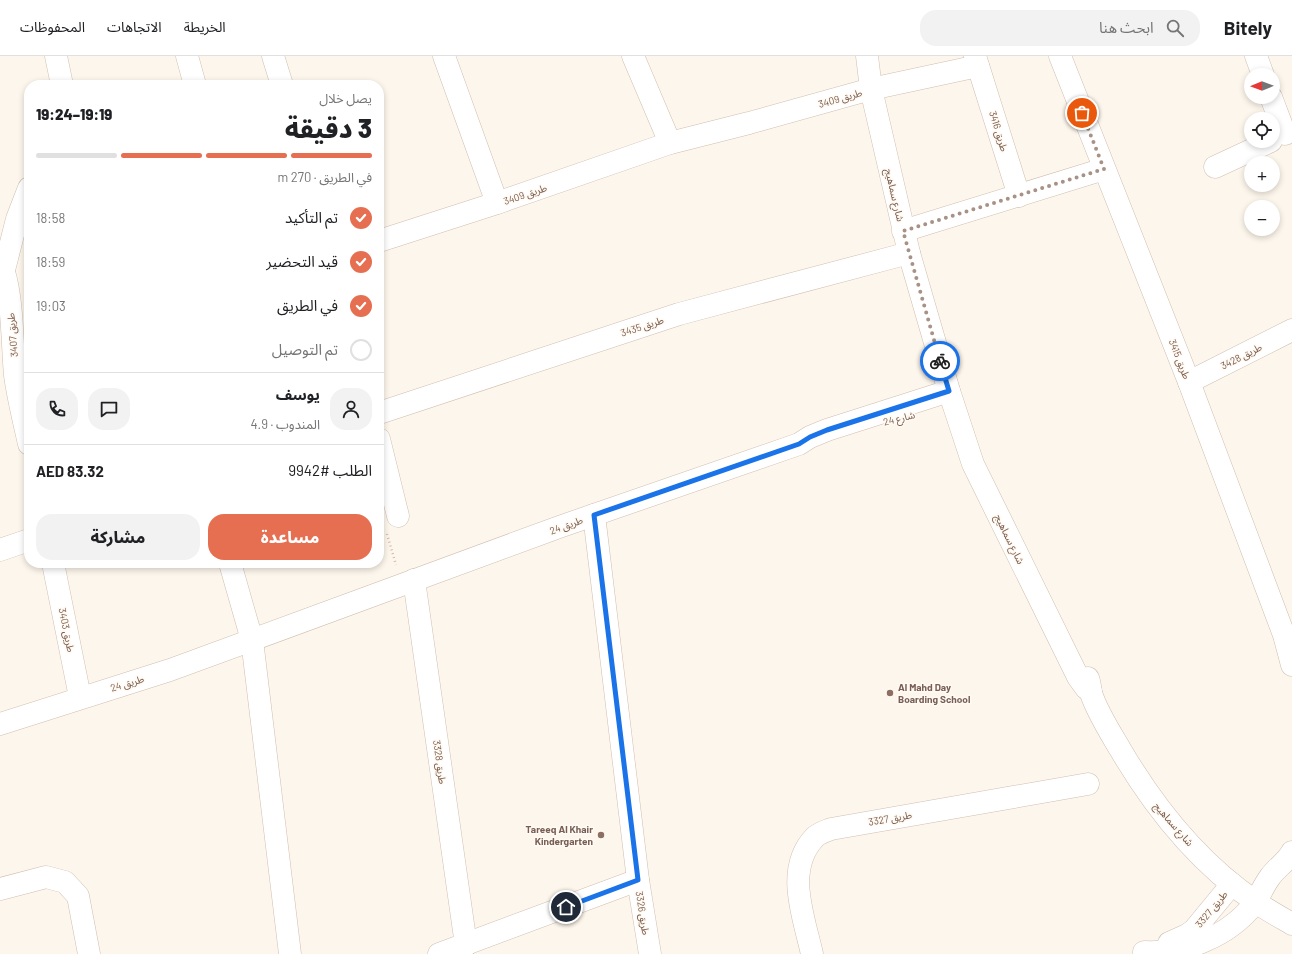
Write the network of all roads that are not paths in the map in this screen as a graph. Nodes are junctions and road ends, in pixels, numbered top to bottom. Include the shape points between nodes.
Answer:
1 (56, 56) edge
2 (188, 56) edge
3 (273, 56) edge
4 (444, 56) edge
5 (633, 56) edge
6 (867, 56) edge
7 (1060, 56) edge
8 (1256, 56) edge
9 (977, 61) edge
10 (1260, 68) edge
11 (61, 80) edge
12 (193, 80) edge
13 (280, 80) edge
14 (871, 89) junction
15 (670, 143) junction
16 (1256, 148) edge
17 (1215, 167) dead end
18 (1104, 169) junction
19 (1019, 196) junction
20 (24, 201) edge
21 (497, 203) junction
22 (903, 231) junction
23 (384, 239) edge
24 (908, 253) junction
25 (2, 266) edge
26 (1292, 330) edge
27 (8, 379) edge
28 (1189, 382) junction
29 (951, 397) junction
30 (384, 411) edge
31 (24, 429) edge
32 (799, 444) joint
33 (384, 459) edge
34 (594, 515) junction
35 (398, 516) road end
36 (24, 542) edge
37 (0, 550) edge
38 (54, 568) edge
39 (231, 568) edge
40 (408, 583) junction
41 (1288, 633) edge
42 (252, 640) junction
43 (1292, 665) edge
44 (80, 697) junction
45 (0, 724) edge
46 (1088, 784) dead end
47 (1292, 852) edge
48 (638, 880) junction
49 (1232, 884) junction
50 (0, 889) edge
51 (1255, 902) junction
52 (1292, 924) edge
53 (466, 945) junction
54 (1139, 953) edge
55 (89, 954) edge
56 (290, 954) edge
57 (439, 954) edge
58 (650, 954) edge
59 (812, 954) edge

1 - 11 street
2 - 12 street
3 - 13 street
4 - 21 street
5 - 15 street
6 - 14 street, شارع سماهيج
7 - 18 street, طريق 3415
8 - 10 street
9 - 14 street, طريق 3416
9 - 19 street, طريق 3416
14 - 15 street, طريق 3409
14 - 22 street, شارع سماهيج
15 - 21 street, طريق 3409
16 - 17 street
18 - 19 street
18 - 28 street, طريق 3415
19 - 22 street
20 - 25 street, طريق 3407
21 - 23 street, طريق 3409
22 - 24 street, شارع سماهيج
24 - 29 street, شارع سماهيج
24 - 30 street, طريق 3435 via 679,314
25 - 27 street, طريق 3407
26 - 28 street, طريق 3428
27 - 31 street
28 - 41 street, طريق 3415
29 - 32 street, شارع 24 via 812,443
29 - 49 street, شارع سماهيج via 973,464 1078,677 1091,692 1109,732 1157,805 1184,838
32 - 34 street, طريق 24
33 - 35 street
34 - 40 street, طريق 24
34 - 48 street, طريق 3326
36 - 37 street
38 - 44 street, طريق 3403
39 - 42 street
40 - 42 street, طريق 24
40 - 53 street, طريق 3328
41 - 43 street, طريق 3415
42 - 44 street, طريق 24 via 170,670
42 - 56 street
44 - 45 street, طريق 24
46 - 59 street, طريق 3327 via 831,829 816,836 801,860 798,873 798,891
47 - 51 street via 1270,876
48 - 53 street
48 - 58 street, طريق 3326
49 - 51 street, شارع سماهيج
49 - 54 street, طريق 3327 via 1194,930
50 - 55 street via 46,877 65,882 78,896
51 - 52 street, شارع سماهيج
51 - 54 street, طريق 3327 via 1232,926 1203,943 1163,953
53 - 57 street

